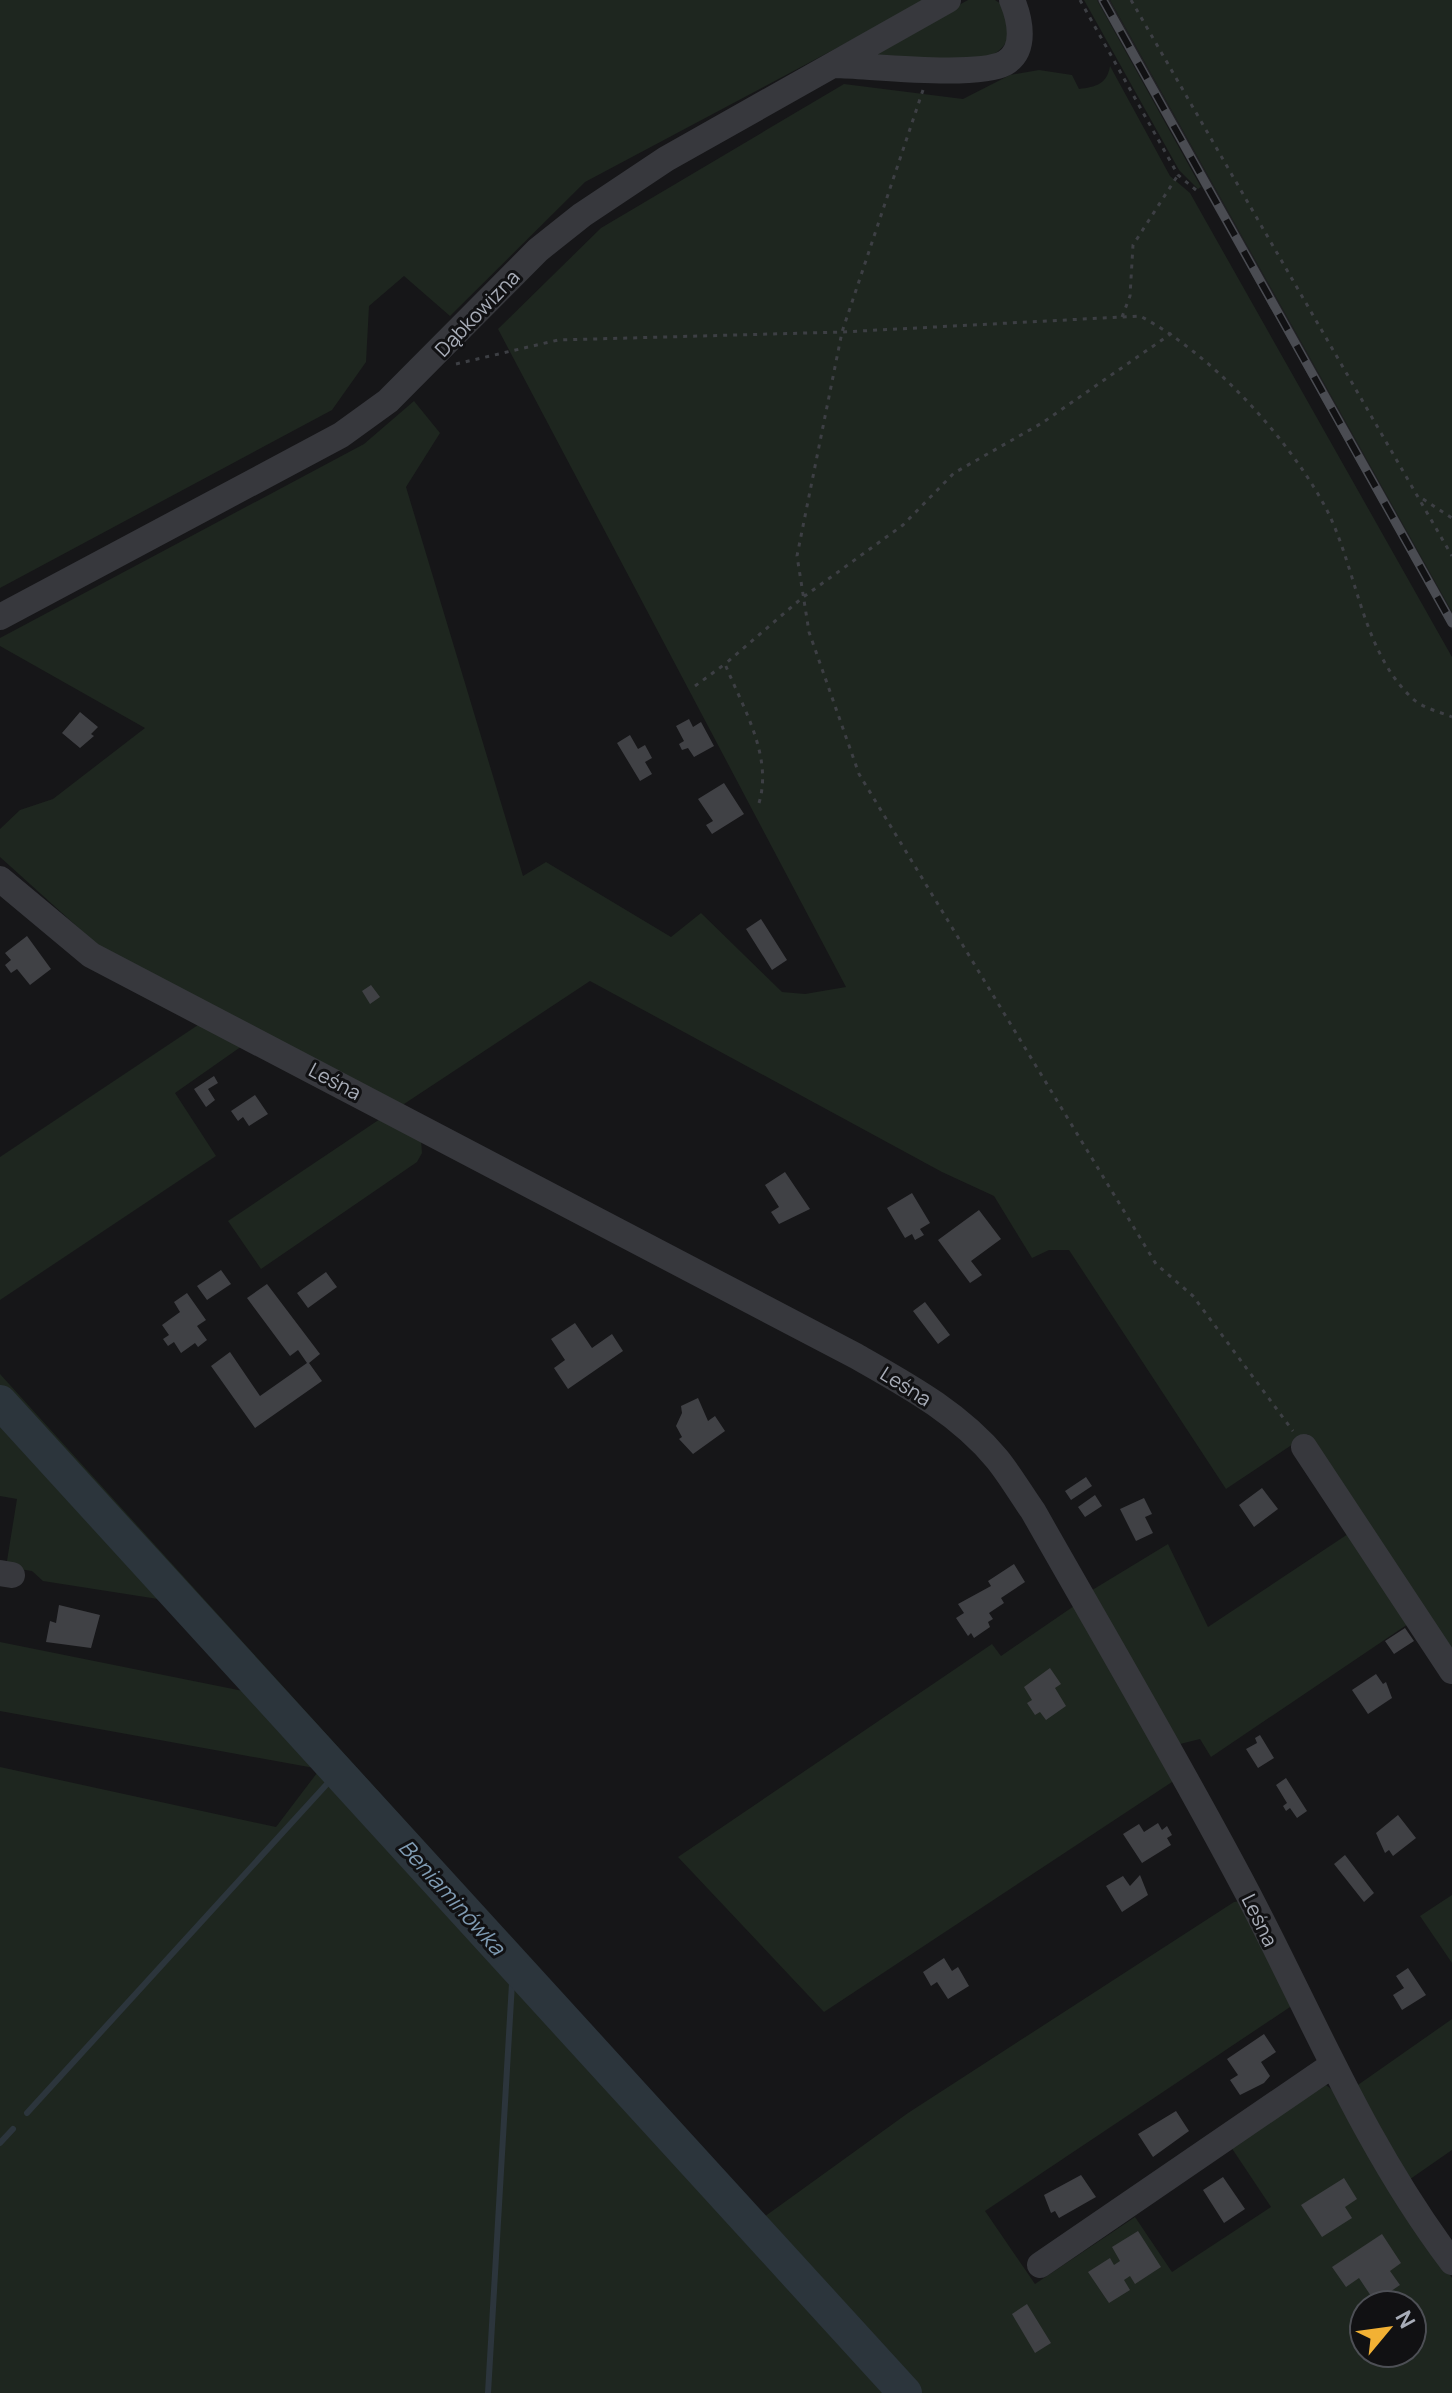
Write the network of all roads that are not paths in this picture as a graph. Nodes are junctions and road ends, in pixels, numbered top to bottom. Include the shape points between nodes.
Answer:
1 (948, 0) edge
2 (1012, 0) edge
3 (836, 65) junction
4 (0, 617) edge
5 (0, 879) edge
6 (1304, 1447) road end
7 (1452, 1671) edge
8 (1331, 2066) junction
9 (1452, 2262) edge
10 (1040, 2265) dead end

1 - 3 street, Dąbkowizna
2 - 3 street via 1020,42 1005,63 973,70
3 - 4 street, Dąbkowizna via 666,159 582,215 538,250 388,401 341,435
5 - 8 street, Leśna via 91,955 856,1356 920,1392 968,1429 998,1460 1033,1511 1186,1779
6 - 7 street
8 - 9 street, Leśna via 1408,2204
8 - 10 street

